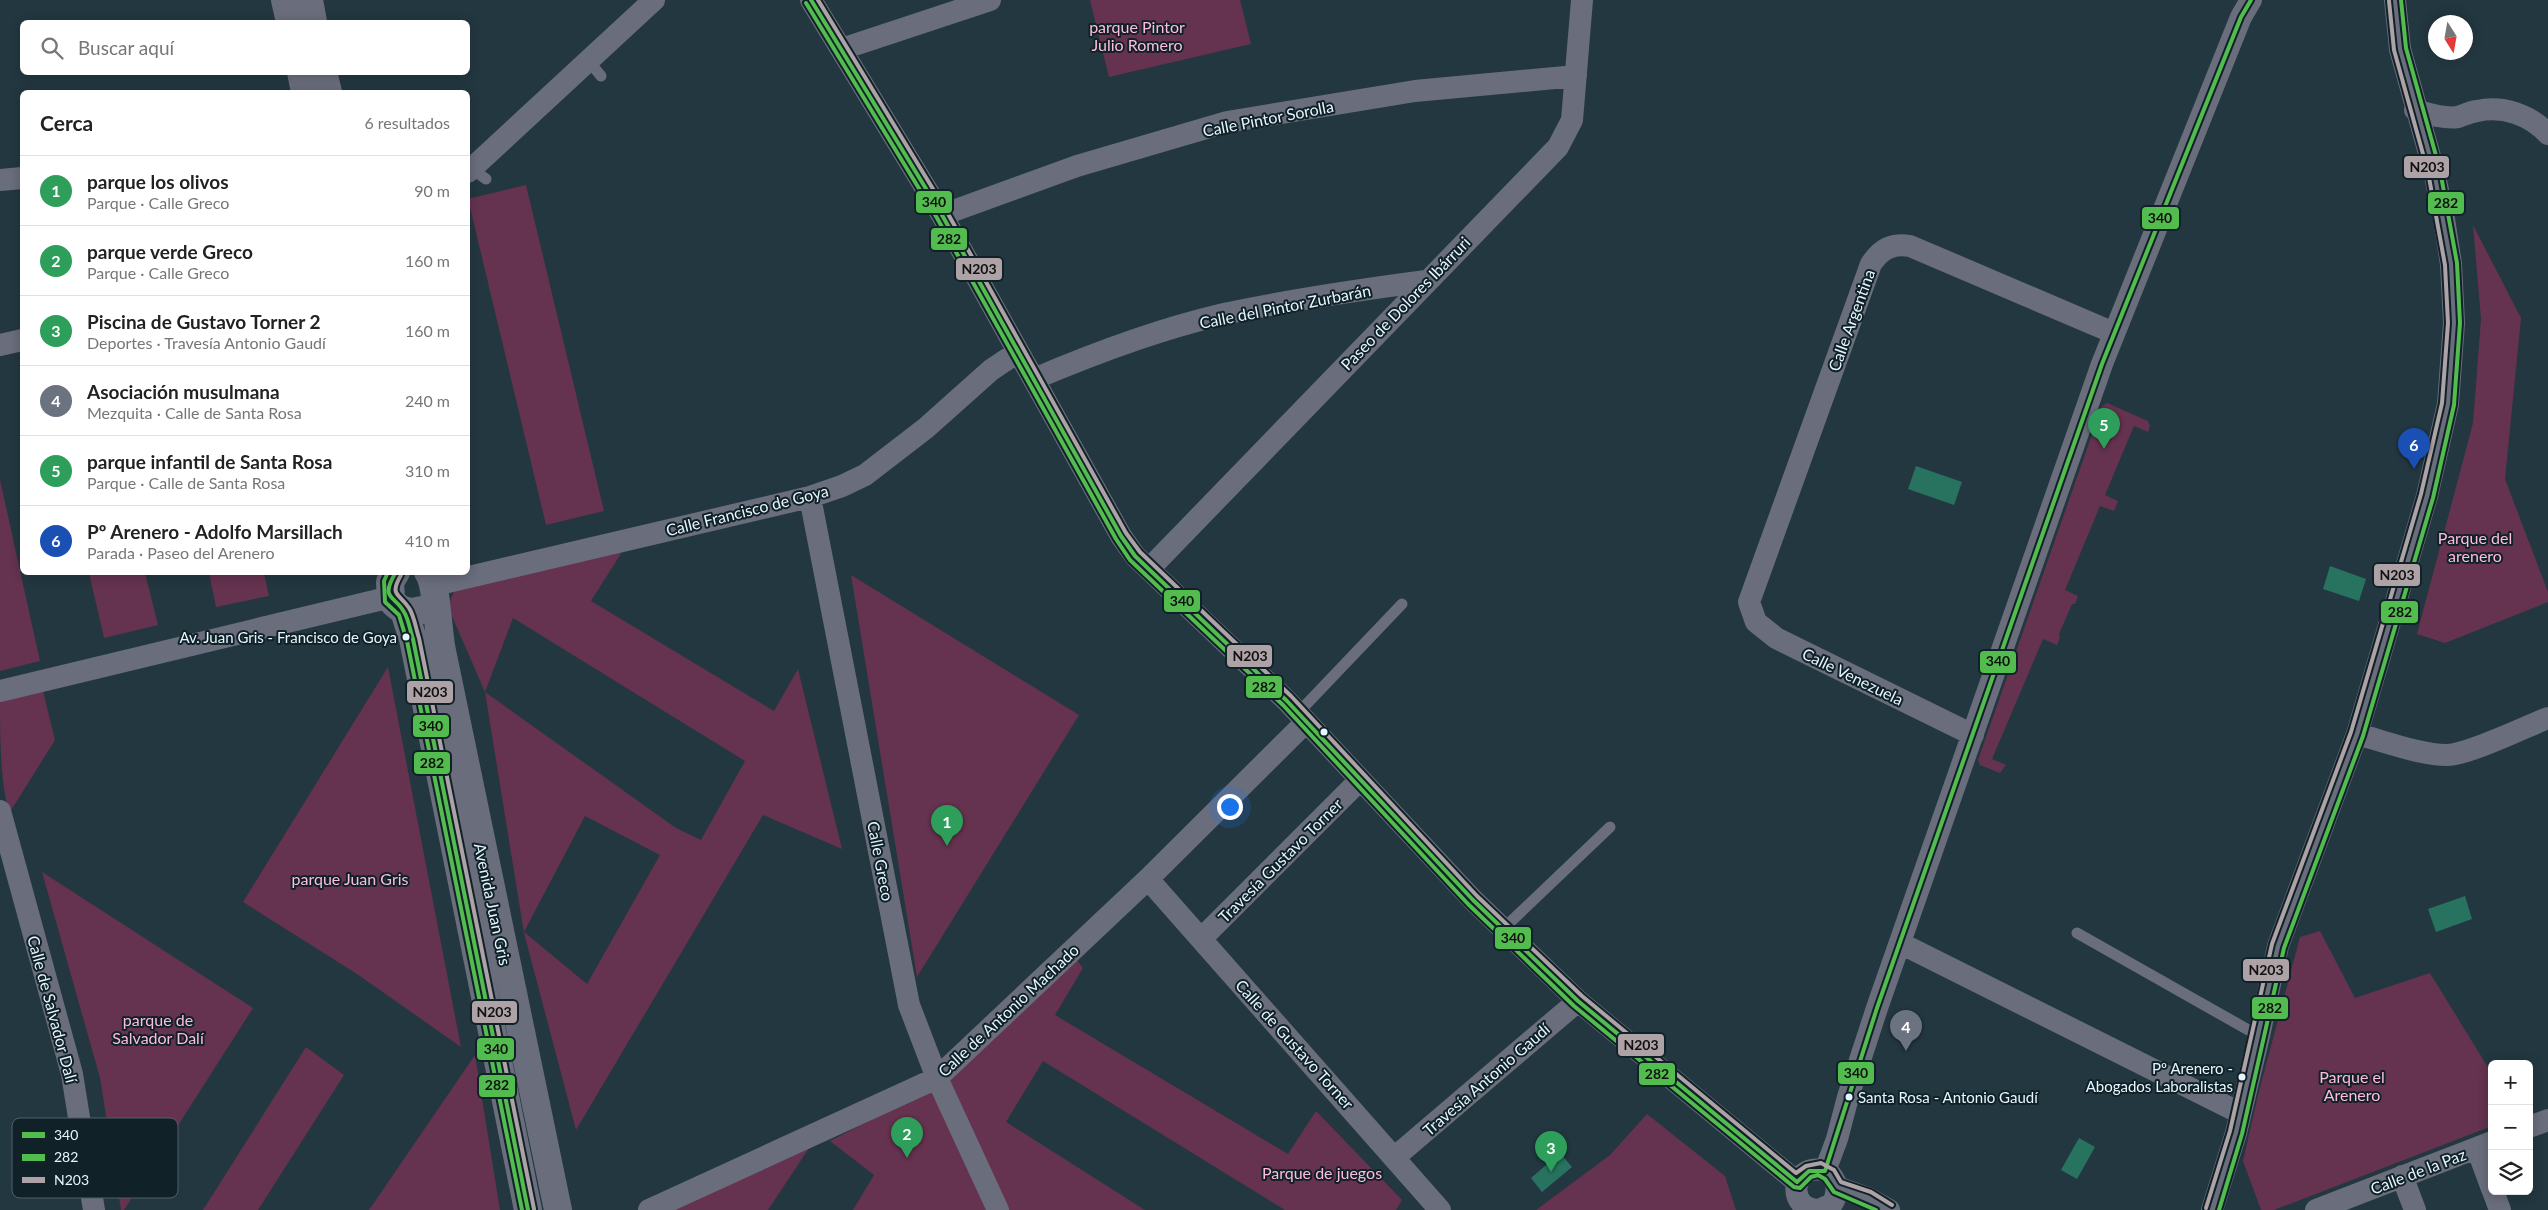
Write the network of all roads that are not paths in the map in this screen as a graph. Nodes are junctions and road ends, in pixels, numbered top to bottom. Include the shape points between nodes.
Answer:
1 (285, 0) edge
2 (309, 0) edge
3 (654, 0) edge
4 (811, 0) edge
5 (990, 0) edge
6 (1582, 0) edge
7 (2251, 0) edge
8 (2395, 0) edge
9 (290, 20) edge
10 (313, 20) edge
11 (842, 49) junction
12 (302, 75) edge
13 (325, 75) edge
14 (1576, 76) junction
15 (306, 90) edge
16 (328, 90) edge
17 (2415, 110) junction
18 (2457, 117) junction
19 (2548, 134) edge
20 (2429, 154) junction
21 (475, 173) edge
22 (20, 178) edge
23 (0, 180) edge
24 (942, 215) junction
25 (1426, 281) junction
26 (2114, 333) junction
27 (20, 340) edge
28 (0, 344) edge
29 (1018, 352) junction
30 (1034, 379) junction
31 (810, 497) junction
32 (1149, 568) junction
33 (432, 584) edge
34 (397, 593) edge
35 (1749, 602) joint
36 (1402, 604) dead end
37 (0, 691) edge
38 (1302, 717) junction
39 (2548, 718) edge
40 (2357, 734) junction
41 (1972, 735) junction
42 (1359, 780) junction
43 (0, 811) edge
44 (1610, 826) dead end
45 (1148, 879) junction
46 (1503, 929) junction
47 (2077, 933) dead end
48 (1201, 938) junction
49 (1900, 943) junction
50 (1578, 1001) junction
51 (2259, 1036) junction
52 (936, 1078) junction
53 (2240, 1113) junction
54 (79, 1118) edge
55 (2548, 1120) edge
56 (2533, 1126) edge
57 (2484, 1145) edge
58 (1395, 1157) junction
59 (2488, 1168) edge
60 (2402, 1176) junction
61 (1831, 1179) junction
62 (1797, 1182) junction
63 (2494, 1195) edge
64 (2325, 1208) edge
65 (528, 1210) edge
66 (558, 1210) edge
67 (649, 1210) edge
68 (998, 1210) edge
69 (1440, 1210) edge
70 (1810, 1210) edge
71 (1818, 1210) edge
72 (1889, 1210) edge
73 (2212, 1210) edge
74 (2415, 1210) edge
75 (2500, 1210) edge

1 - 9 street
2 - 10 street
3 - 21 street via 595,68
4 - 11 street
5 - 11 street
6 - 14 street, Paseo de Dolores Ibárruri
7 - 26 street via 2241,17
8 - 17 street via 2400,49
11 - 24 street
12 - 15 street
13 - 16 street
14 - 24 street, Calle Pintor Sorolla via 1415,92 1228,122 1077,166
14 - 25 street, Paseo de Dolores Ibárruri via 1572,120 1558,147
17 - 18 street
17 - 20 street
18 - 19 street via 2489,109 2510,111 2537,122
18 - 20 street via 2440,127 2431,140
20 - 40 street via 2451,264 2454,323 2448,404 2427,496
22 - 23 street
24 - 29 street
25 - 30 street, Calle del Pintor Zurbarán via 1317,296 1222,315 1105,350
25 - 32 street, Paseo de Dolores Ibárruri
26 - 35 street, Calle Argentina via 1910,246 1896,244 1879,252 1870,264
26 - 41 street
27 - 28 street
29 - 30 street
29 - 31 street, Calle Francisco de Goya via 996,366 926,428 865,475
30 - 32 street via 1121,536 1135,556
31 - 33 street, Calle Francisco de Goya
31 - 52 street, Calle Greco via 909,1006
32 - 38 street
33 - 34 street via 423,609 414,612
33 - 66 street, Avenida Juan Gris via 442,651 485,865
34 - 37 street
34 - 65 street, Avenida Juan Gris via 413,639
35 - 41 street, Calle Venezuela via 1756,622 1776,638
36 - 38 lane
38 - 42 street
38 - 45 street, Calle de Antonio Machado
39 - 40 street via 2449,755 2432,754
40 - 51 street via 2278,946
41 - 49 street
42 - 46 street
42 - 48 street, Travesía Gustavo Torner
43 - 54 street, Calle de Salvador Dalí via 72,1074
44 - 46 lane
45 - 48 street, Calle de Gustavo Torner
45 - 52 street, Calle de Antonio Machado
46 - 50 street
47 - 51 lane
48 - 58 street, Calle de Gustavo Torner
49 - 53 street
49 - 61 street
50 - 58 street, Travesía Antonio Gaudí
50 - 62 street
51 - 53 street
52 - 67 street, Calle de Antonio Machado
52 - 68 street, Calle Greco
53 - 73 street
55 - 56 street
57 - 59 street
57 - 60 street, Calle de la Paz
58 - 69 street, Calle de Gustavo Torner
60 - 64 street, Calle de la Paz
60 - 74 street
61 - 62 street via 1814,1169 1803,1173
61 - 71 street via 1832,1204
61 - 72 street
62 - 70 street via 1797,1198
63 - 75 street
70 - 71 street

